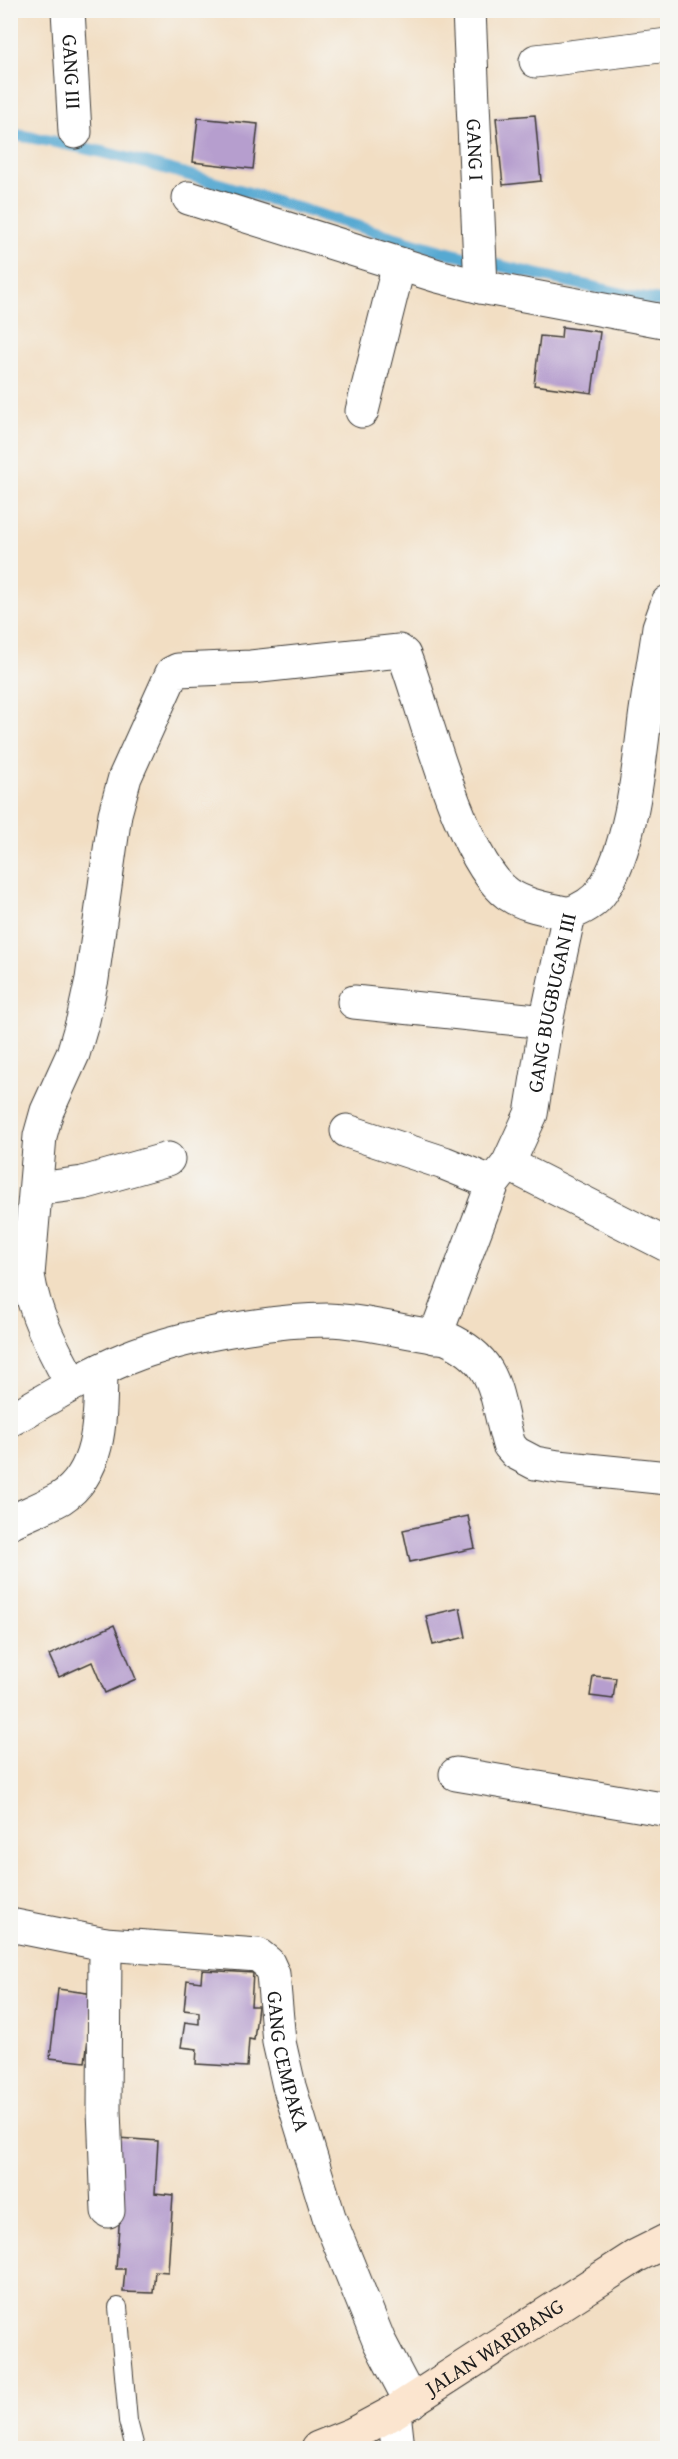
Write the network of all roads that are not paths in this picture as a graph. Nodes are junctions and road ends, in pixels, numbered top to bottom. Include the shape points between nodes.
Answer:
1 (68, 10) edge
2 (469, 10) edge
3 (668, 45) edge
4 (536, 61) dead end
5 (75, 132) dead end
6 (189, 198) dead end
7 (399, 264) junction
8 (481, 284) junction
9 (668, 322) edge
10 (362, 411) dead end
11 (668, 602) edge
12 (569, 914) junction
13 (354, 1002) dead end
14 (546, 1022) junction
15 (347, 1131) dead end
16 (168, 1159) dead end
17 (501, 1174) junction
18 (37, 1190) junction
19 (667, 1245) edge
20 (435, 1337) junction
21 (101, 1370) junction
22 (72, 1384) junction
23 (10, 1420) edge
24 (668, 1478) edge
25 (10, 1522) edge
26 (456, 1774) dead end
27 (668, 1810) edge
28 (11, 1924) edge
29 (105, 1944) junction
30 (108, 2211) dead end
31 (668, 2240) edge
32 (118, 2307) dead end
33 (402, 2407) junction
34 (135, 2448) edge
35 (318, 2448) edge
36 (398, 2448) edge

1 - 5 street, GANG III
2 - 8 street, GANG I
3 - 4 street
6 - 7 street
7 - 8 street
7 - 10 street
8 - 9 street
11 - 12 street, GANG BUGBUGAN III via 659,627 635,793 622,843 602,892
12 - 14 street, GANG BUGBUGAN III
12 - 18 street via 516,899 495,881 460,818 407,663 399,651 172,673 125,777 109,850 92,979 73,1054 40,1136
13 - 14 street
14 - 17 street, GANG BUGBUGAN III via 531,1114
15 - 17 street via 444,1162
16 - 18 street via 83,1183
17 - 19 street
17 - 20 street, GANG BUGBUGAN III
18 - 22 street via 28,1275 44,1330
20 - 21 street via 329,1320 301,1322 172,1344
20 - 24 street via 463,1346 482,1362 493,1379 509,1445 516,1454 558,1467
21 - 22 street
21 - 25 street via 99,1427 84,1473 61,1497
22 - 23 street
26 - 27 street
28 - 29 street, GANG CEMPAKA
29 - 30 street
29 - 33 street, GANG CEMPAKA via 237,1952 258,1955 268,1963 273,1974 279,2042 289,2086 330,2220
31 - 33 street, JALAN WARIBANG via 608,2273
32 - 34 lane via 128,2421
33 - 35 street, JALAN WARIBANG
33 - 36 street

